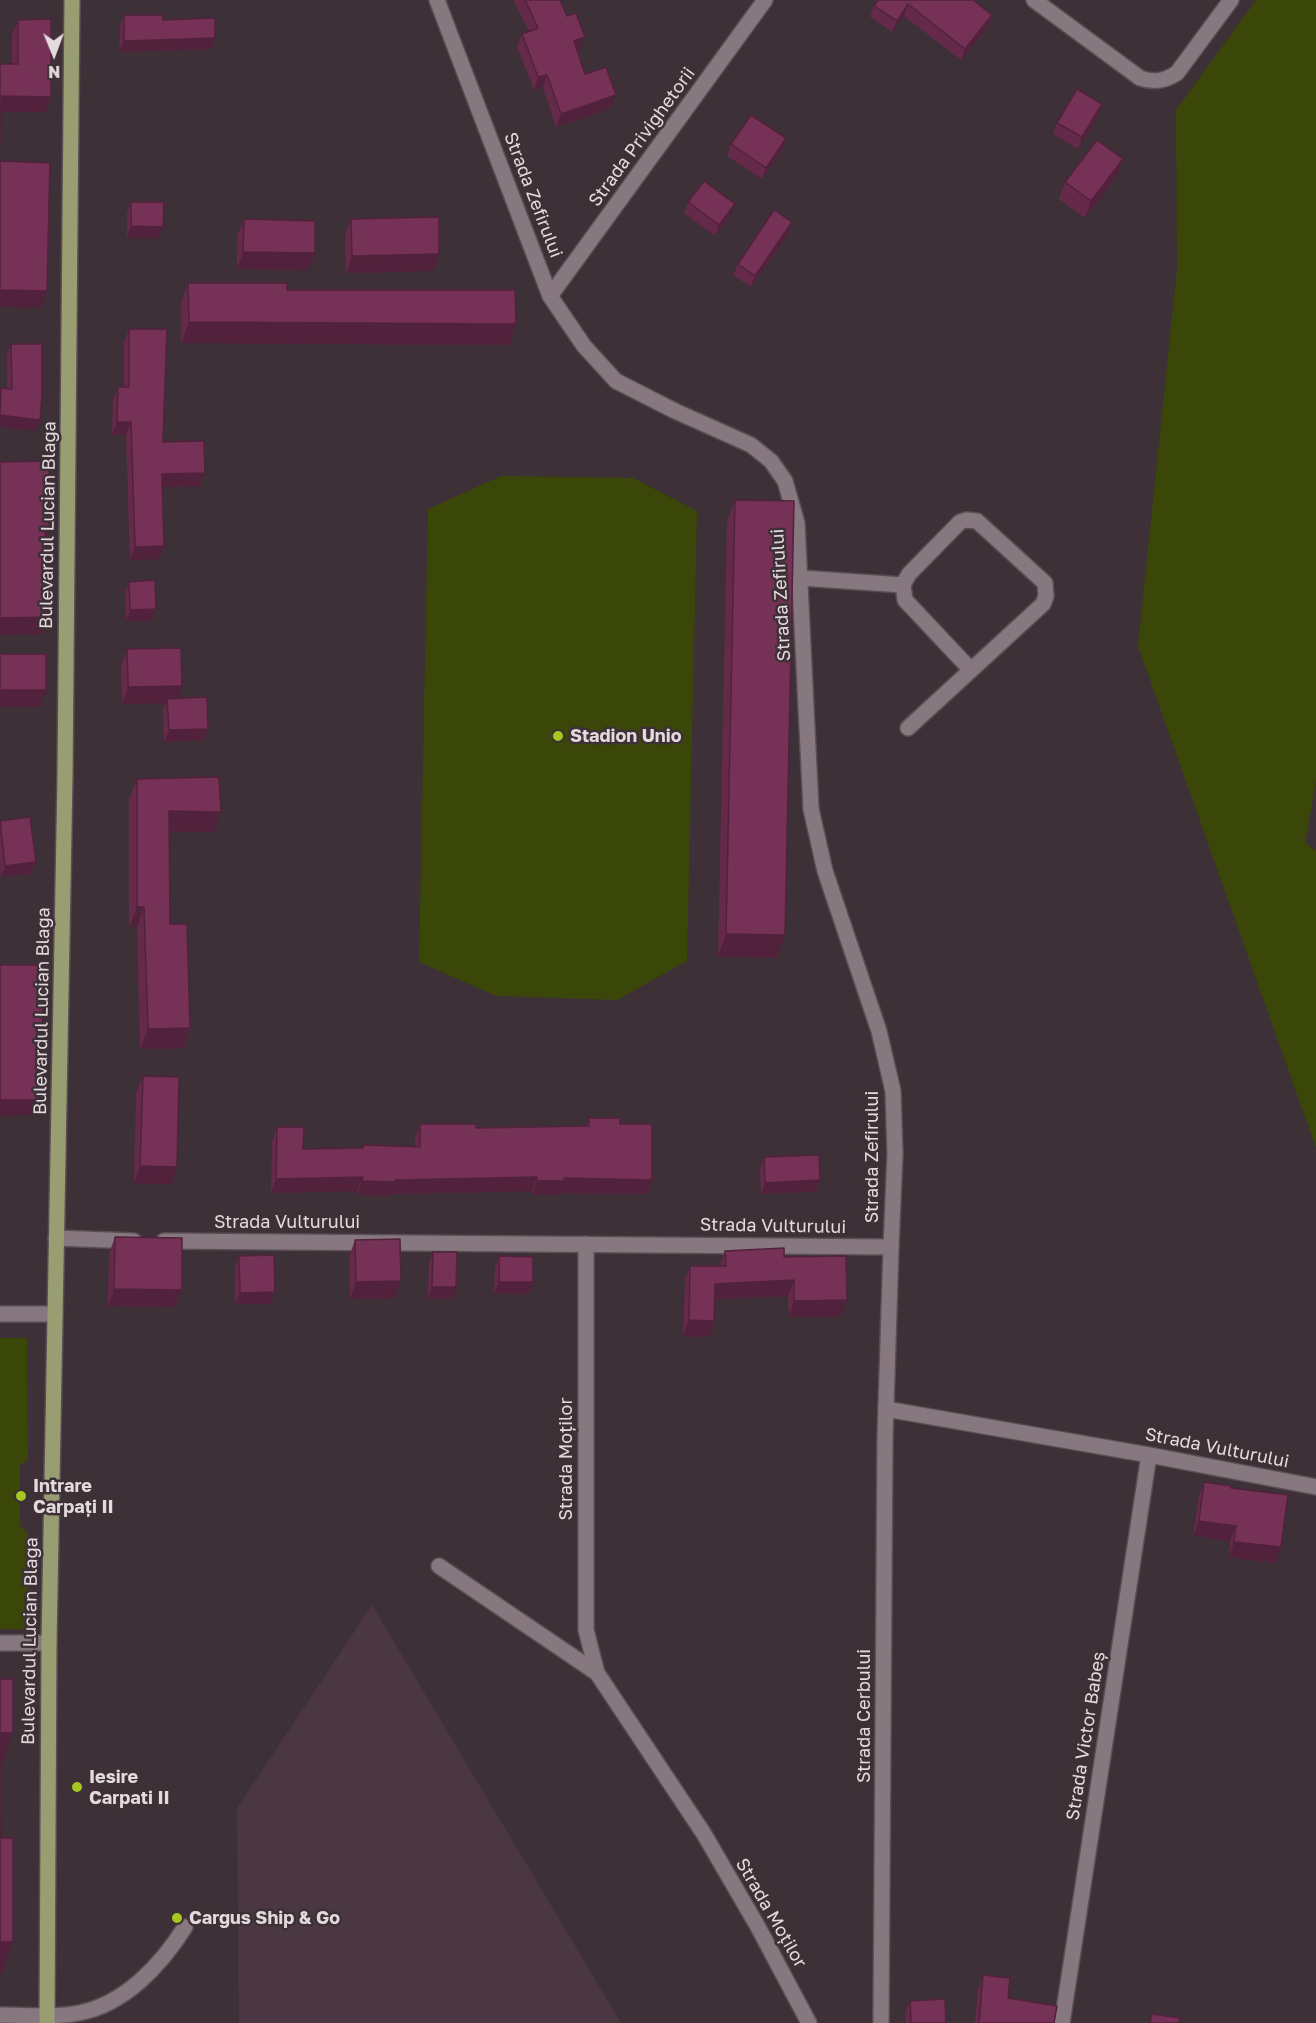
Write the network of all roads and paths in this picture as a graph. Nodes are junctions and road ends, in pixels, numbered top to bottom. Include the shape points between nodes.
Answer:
1 (72, 0) edge
2 (437, 0) edge
3 (765, 0) edge
4 (1034, 0) edge
5 (1232, 0) edge
6 (550, 296) junction
7 (801, 578) junction
8 (903, 585) junction
9 (971, 670) junction
10 (909, 728) dead end
11 (57, 1238) junction
12 (586, 1244) junction
13 (891, 1247) junction
14 (0, 1314) edge
15 (55, 1314) junction
16 (886, 1408) junction
17 (1149, 1455) junction
18 (1316, 1487) edge
19 (439, 1566) dead end
20 (0, 1643) edge
21 (49, 1643) junction
22 (597, 1673) junction
23 (185, 1927) dead end
24 (0, 2015) edge
25 (47, 2019) edge
26 (809, 2023) edge
27 (881, 2023) edge
28 (1062, 2023) edge

1 - 11 main road, Bulevardul Lucian Blaga
2 - 6 street, Strada Zefirului
3 - 6 street, Strada Privighetorii
4 - 5 street via 1140,78 1157,81 1177,73
6 - 7 street, Strada Zefirului via 584,346 616,381 751,445 771,461 785,481 797,523
7 - 8 street
7 - 13 street, Strada Zefirului via 811,809 825,871 879,1031 894,1091
8 - 9 street via 905,600
8 - 9 street via 909,574 966,519 977,521 1045,583 1043,604
9 - 10 street
11 - 12 street, Strada Vulturului
11 - 15 main road, Bulevardul Lucian Blaga
12 - 13 street, Strada Vulturului
12 - 22 street, Strada Moților via 586,1630
13 - 16 street
14 - 15 street
15 - 21 main road, Bulevardul Lucian Blaga
16 - 17 street, Strada Vulturului
16 - 27 street, Strada Cerbului
17 - 18 street, Strada Vulturului
17 - 28 street, Strada Victor Babeș
19 - 22 street, Strada Moților
20 - 21 street
21 - 25 main road, Bulevardul Lucian Blaga
22 - 26 street, Strada Moților via 704,1834
23 - 25 street via 144,1979 123,1994 99,2008
24 - 25 street

